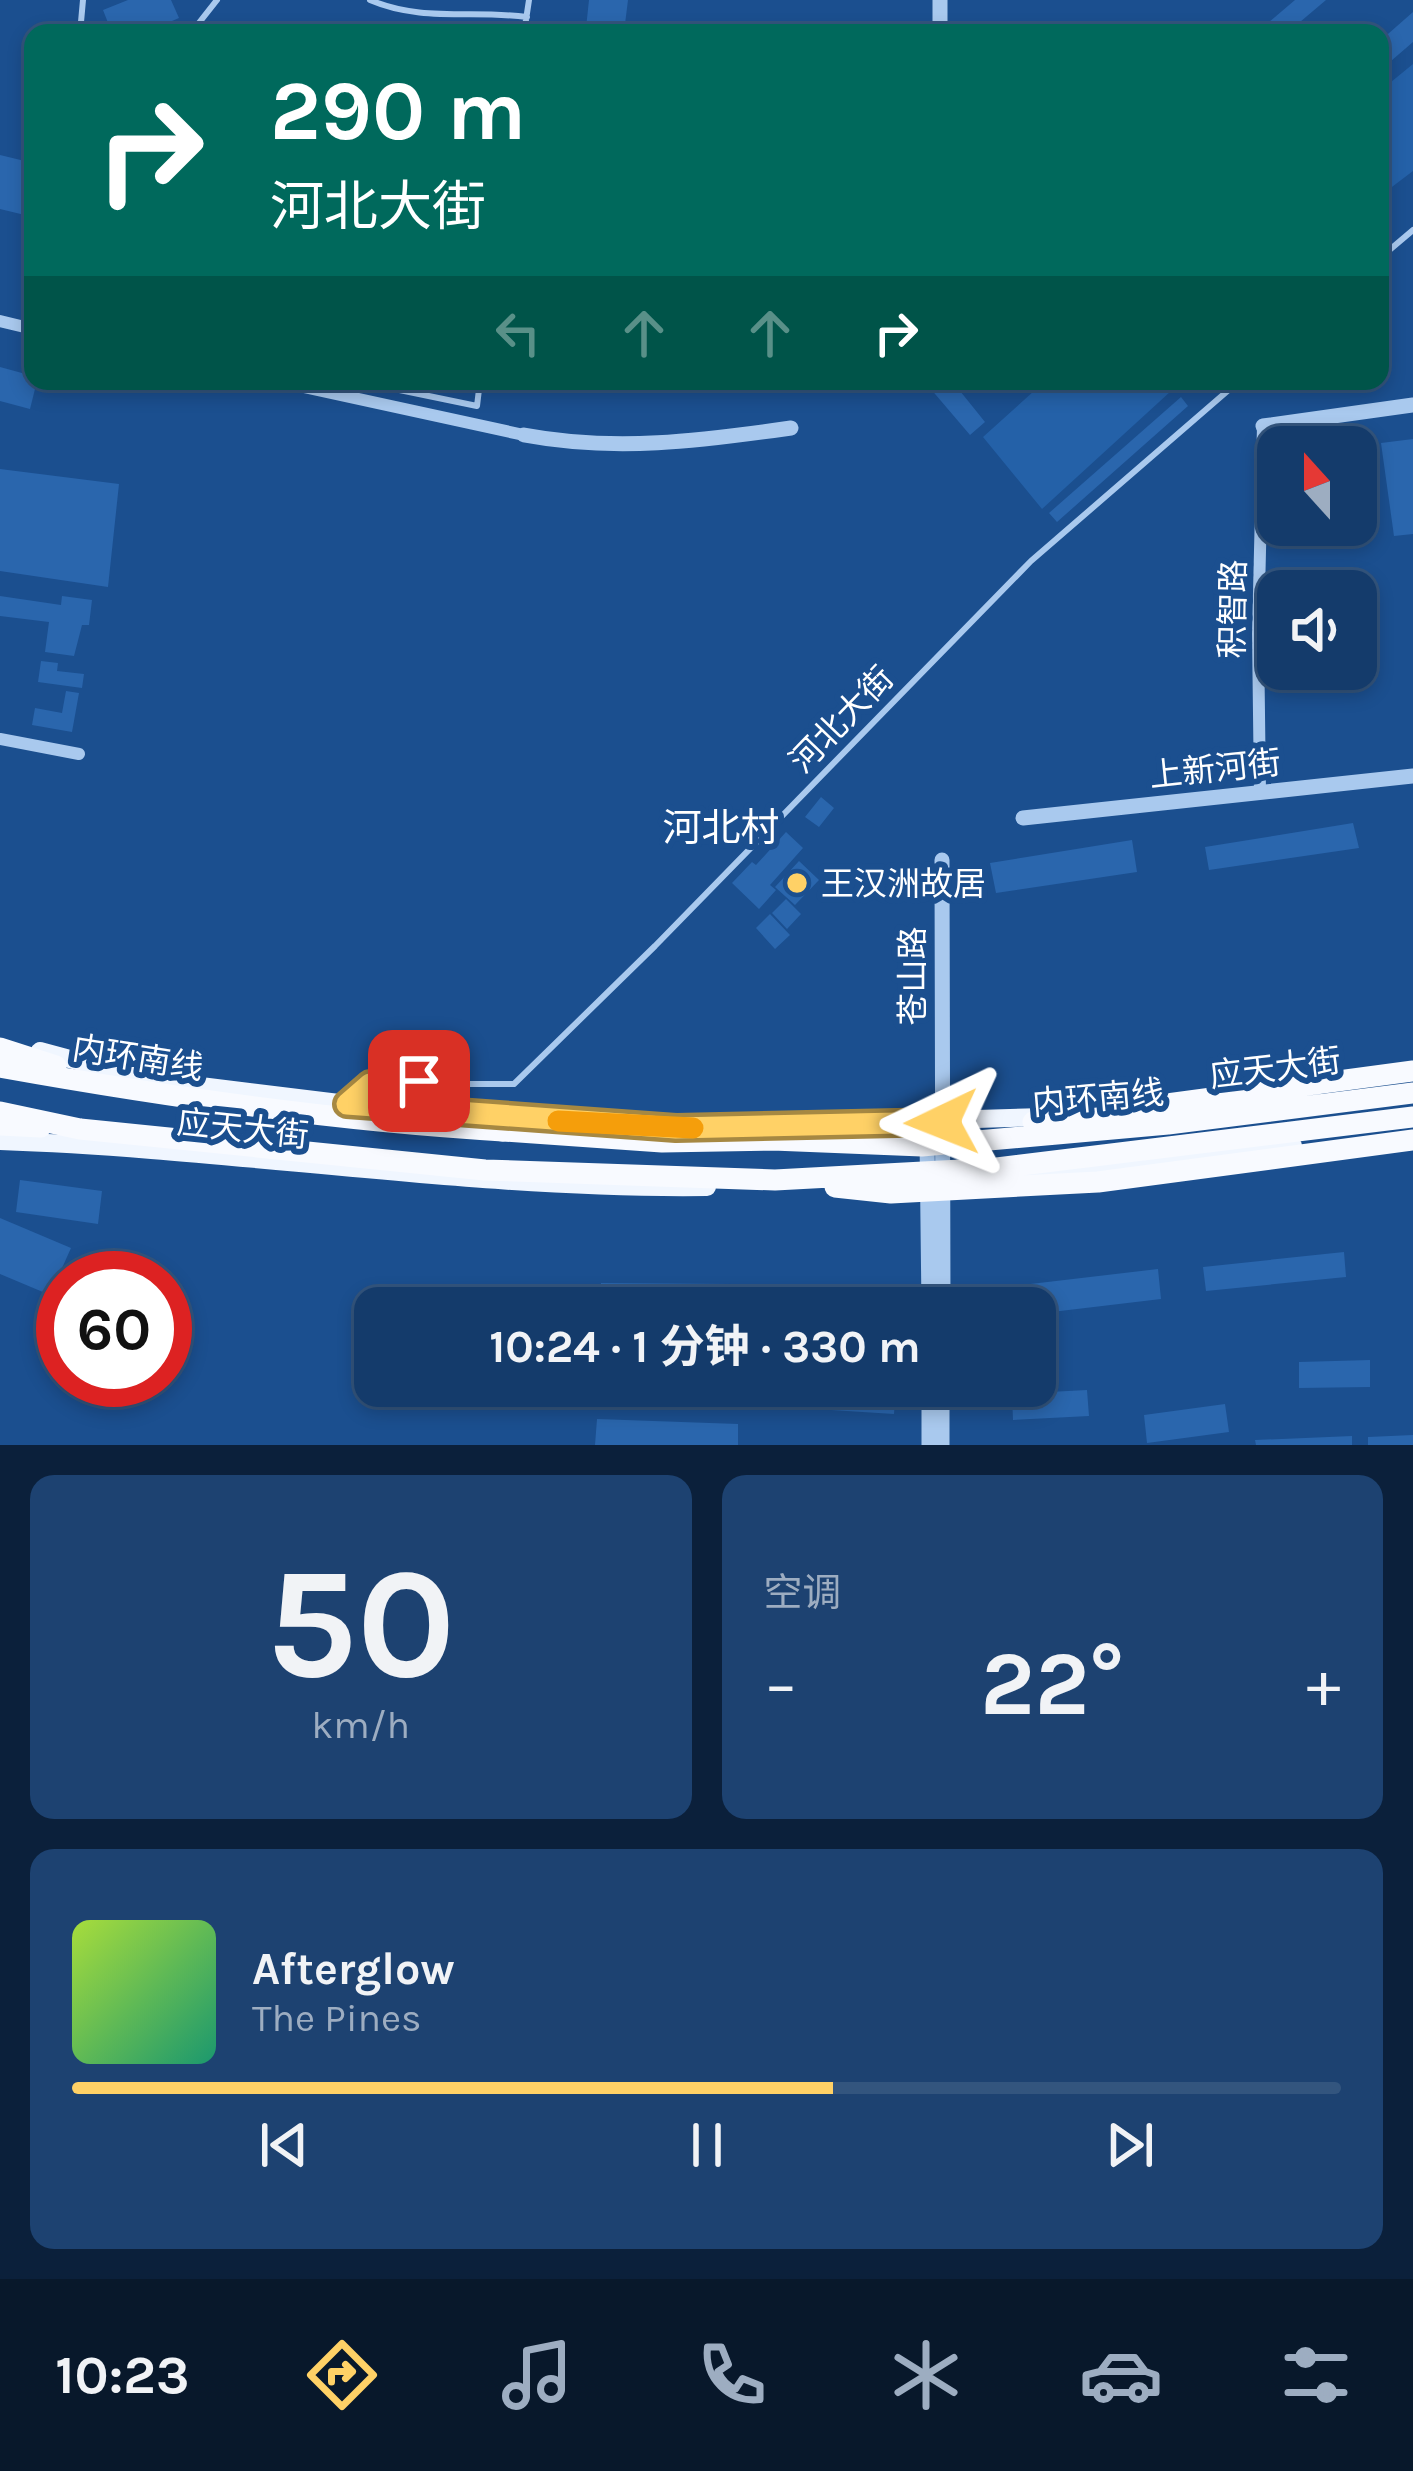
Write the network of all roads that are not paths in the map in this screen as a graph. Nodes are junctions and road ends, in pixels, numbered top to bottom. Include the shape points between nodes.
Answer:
1 (217, 0) edge
2 (370, 0) edge
3 (529, 0) edge
4 (526, 17) junction
5 (198, 24) edge
6 (525, 24) edge
7 (1413, 230) edge
8 (1389, 251) edge
9 (317, 390) edge
10 (400, 390) edge
11 (479, 390) edge
12 (1229, 390) edge
13 (1413, 405) edge
14 (1263, 426) edge
15 (791, 428) dead end
16 (524, 435) joint
17 (1260, 546) edge
18 (0, 739) edge
19 (79, 754) dead end
20 (1413, 776) edge
21 (1260, 793) junction
22 (1023, 818) dead end
23 (942, 860) dead end
24 (0, 1044) edge
25 (0, 1067) edge
26 (1413, 1076) edge
27 (136, 1092) junction
28 (1413, 1093) edge
29 (347, 1104) junction
30 (0, 1112) edge
31 (1413, 1117) edge
32 (934, 1123) junction
33 (0, 1125) edge
34 (80, 1129) junction
35 (1413, 1135) edge
36 (773, 1139) junction
37 (0, 1141) edge
38 (775, 1180) junction
39 (936, 1183) junction
40 (930, 1287) edge
41 (942, 1287) edge
42 (929, 1407) edge
43 (942, 1407) edge
44 (928, 1445) edge
45 (942, 1445) edge

1 - 5 lane
2 - 4 lane via 436,16
3 - 4 lane
4 - 6 lane
7 - 8 lane
9 - 16 street
10 - 11 lane via 477,406
12 - 29 lane, 河北大街 via 1031,561 514,1084 370,1084
13 - 14 street
15 - 16 street via 673,445
17 - 21 street, 积智路
18 - 19 street
20 - 21 street, 上新河街
21 - 22 street, 上新河街
23 - 32 street, 苍山路
24 - 27 highway
24 - 29 main road, 应天大街 via 144,1079
25 - 27 highway, 内环南线
26 - 32 main road, 应天大街 via 1165,1111
26 - 36 highway, bridge via 995,1127
27 - 36 highway, 内环南线, bridge via 376,1124 662,1142
28 - 36 highway, 内环南线, bridge via 922,1146
29 - 32 main road, 应天大街 via 676,1128
30 - 34 highway, 内环南线, bridge
31 - 38 highway, 内环南线, bridge via 997,1168
32 - 39 street, 苍山路
33 - 34 highway, bridge
34 - 38 highway, 内环南线, bridge via 485,1169
35 - 38 highway, bridge via 1098,1182 891,1193
35 - 39 main road, 应天大街
37 - 39 main road, 应天大街 via 536,1184
39 - 40 street, 苍山路
39 - 41 street, 苍山路
42 - 44 street
43 - 45 street

